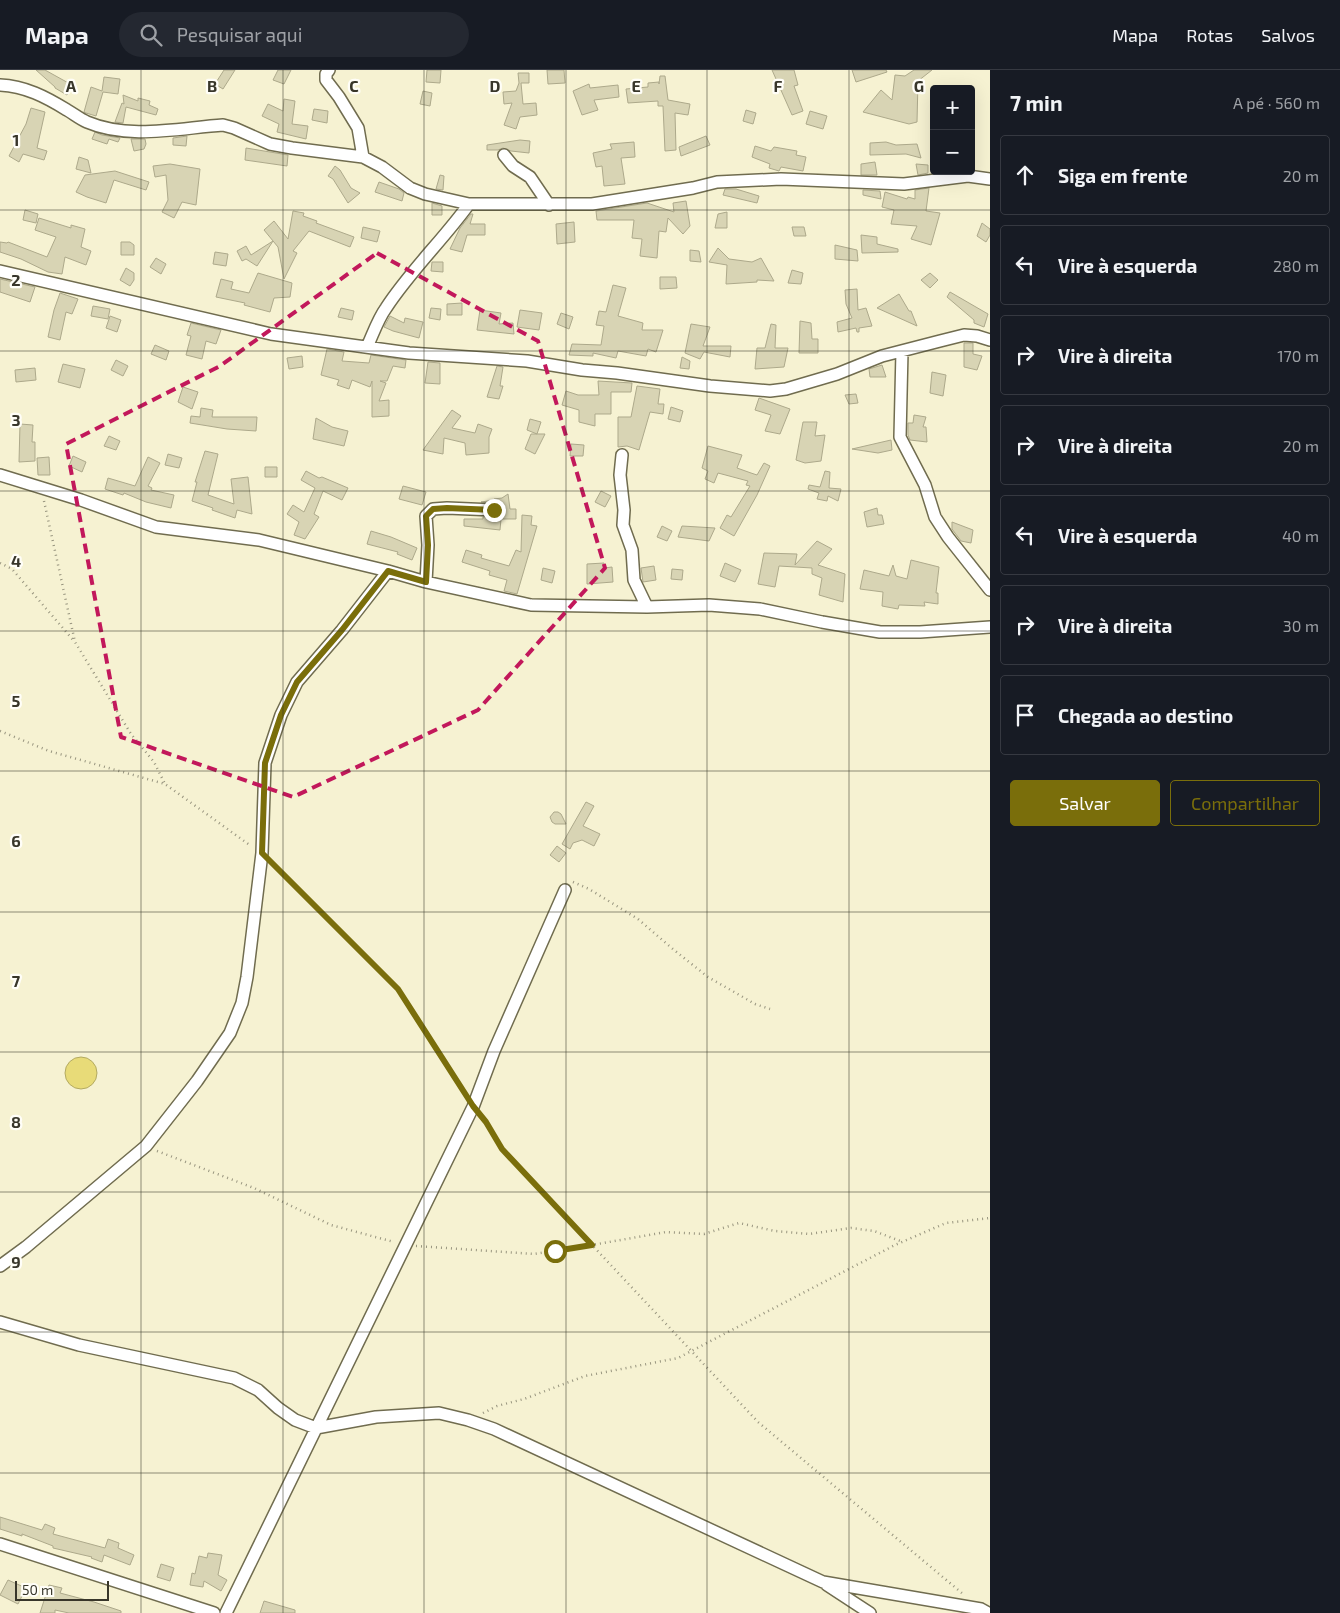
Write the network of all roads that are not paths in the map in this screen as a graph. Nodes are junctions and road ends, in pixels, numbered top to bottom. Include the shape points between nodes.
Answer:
1 (329, 70) edge
2 (0, 86) edge
3 (504, 156) dead end
4 (363, 157) junction
5 (990, 179) edge
6 (469, 204) junction
7 (549, 205) junction
8 (0, 271) edge
9 (990, 340) edge
10 (367, 347) junction
11 (902, 351) junction
12 (622, 455) dead end
13 (0, 475) edge
14 (494, 510) dead end
15 (388, 571) junction
16 (426, 582) junction
17 (990, 590) edge
18 (647, 607) junction
19 (990, 627) edge
20 (565, 890) road end
21 (0, 1266) edge
22 (0, 1322) edge
23 (316, 1428) junction
24 (0, 1544) edge
25 (823, 1582) junction
26 (214, 1613) edge
27 (226, 1613) edge
28 (870, 1613) edge
29 (988, 1613) edge

1 - 4 street via 326,80 358,128
2 - 4 street via 31,91 87,122 112,128 137,132 223,125 270,144
3 - 7 street via 530,177
4 - 6 street via 410,188
5 - 7 street via 968,176 904,184 789,179 717,182 592,204
6 - 7 street
6 - 10 street via 385,309
8 - 10 street via 271,334
9 - 11 street via 964,335
10 - 11 street via 527,361 770,392 837,374
11 - 17 street via 900,437 935,517
12 - 18 street via 622,525 632,550 634,580
13 - 15 street via 156,527 259,540
14 - 16 street via 433,509 426,516
15 - 16 street
15 - 21 street via 297,682 281,715 265,763 262,853 247,977 242,1003 230,1034 146,1146
16 - 18 street via 531,605
18 - 19 street via 709,605 760,609 880,632
20 - 23 street via 473,1106
22 - 23 street via 79,1345 234,1378 258,1390 295,1420
23 - 25 street via 376,1417 439,1413 468,1420 494,1429
23 - 27 street
24 - 26 street
25 - 28 street
25 - 29 street via 981,1609

